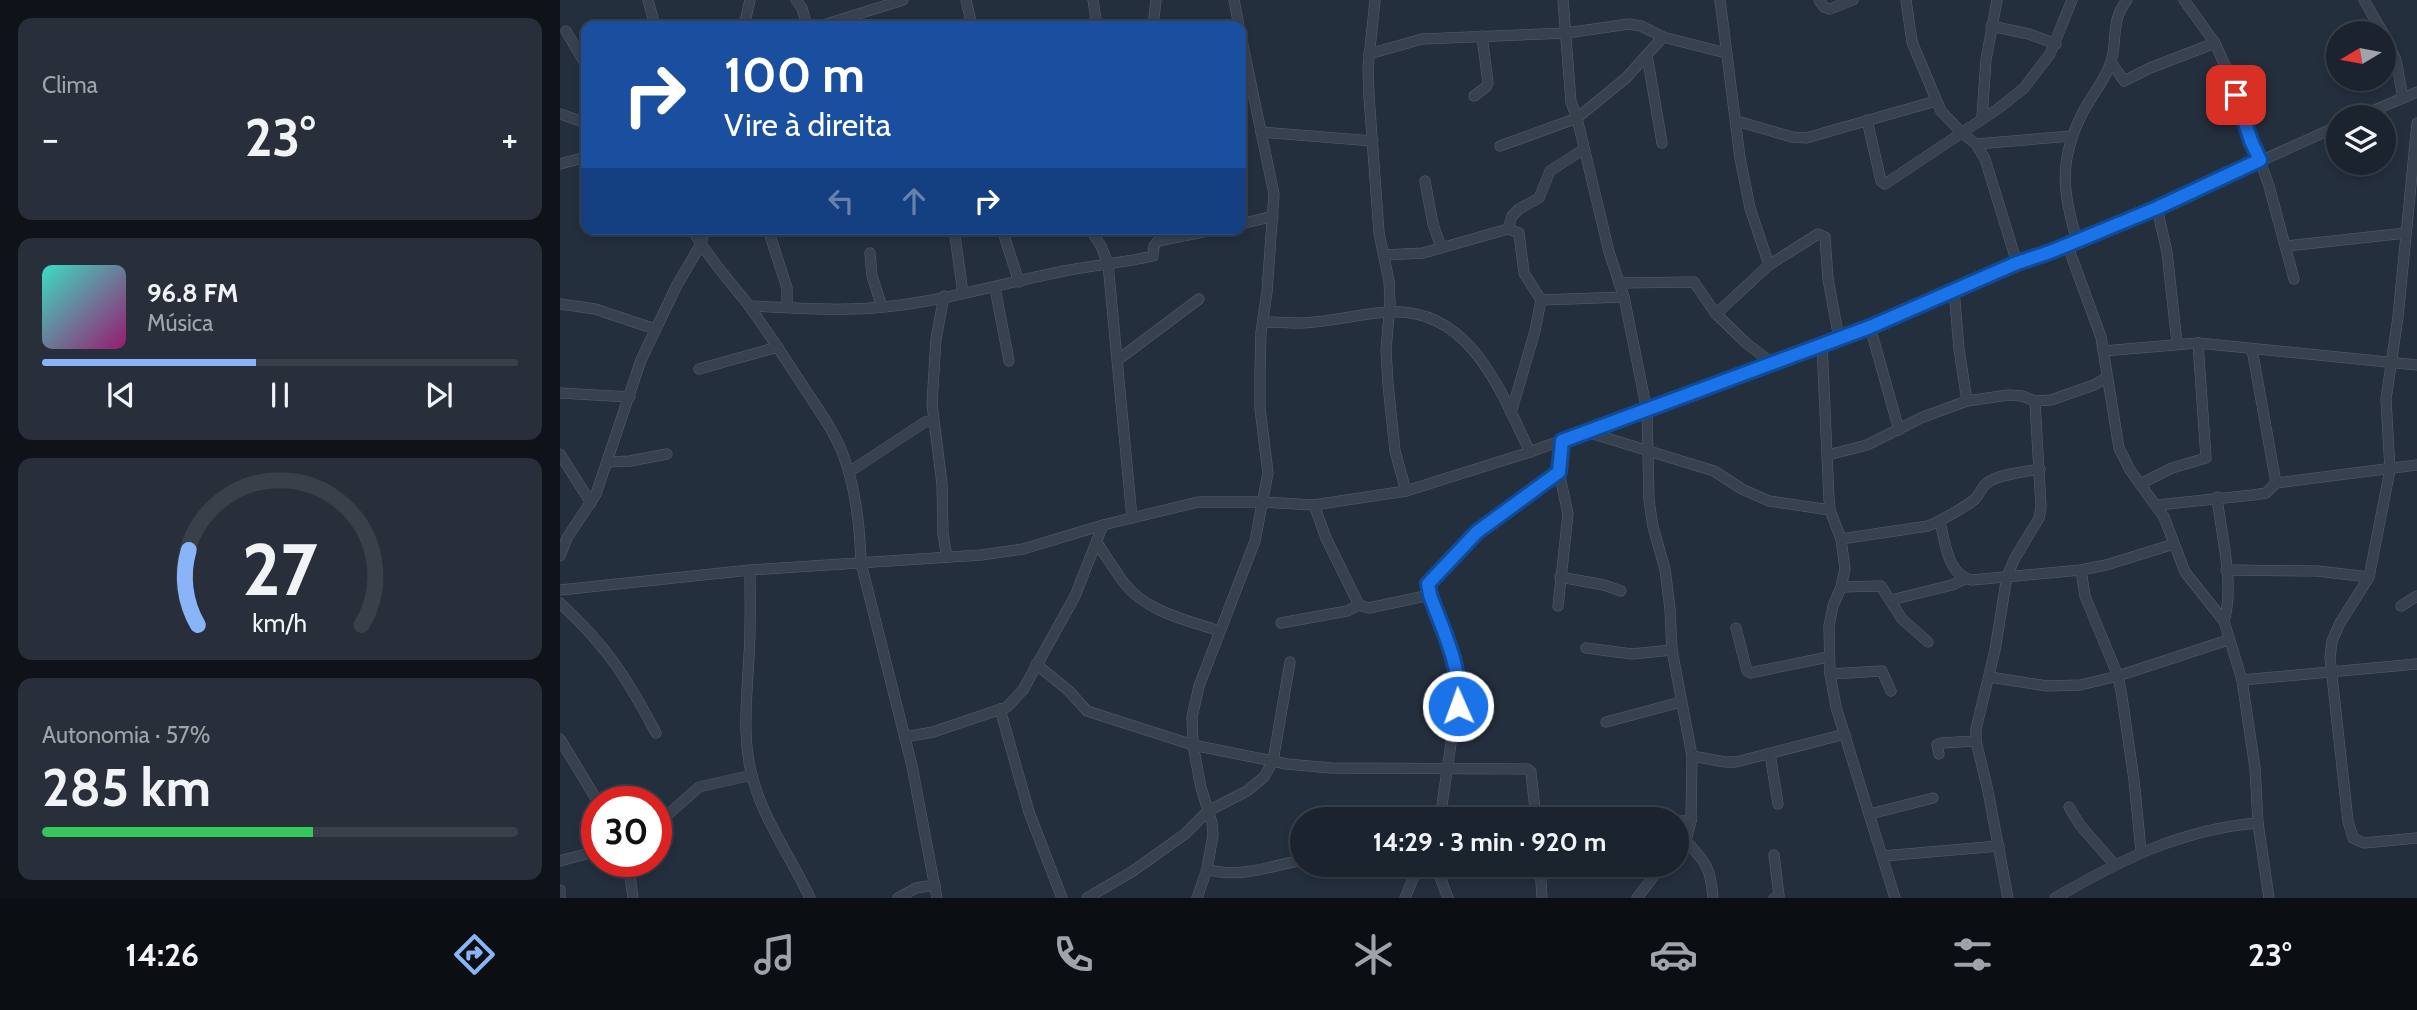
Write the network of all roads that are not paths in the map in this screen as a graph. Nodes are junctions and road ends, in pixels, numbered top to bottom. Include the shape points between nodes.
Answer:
1 (648, 0) edge
2 (750, 0) edge
3 (796, 0) edge
4 (903, 0) edge
5 (966, 0) edge
6 (1093, 0) edge
7 (1156, 0) edge
8 (1234, 0) edge
9 (1375, 0) edge
10 (1563, 0) edge
11 (1720, 0) edge
12 (1819, 0) edge
13 (1853, 0) edge
14 (1906, 0) edge
15 (1997, 0) edge
16 (2072, 0) edge
17 (2184, 0) edge
18 (2364, 0) edge
19 (2124, 2) edge
20 (654, 21) edge
21 (745, 21) edge
22 (806, 21) edge
23 (836, 21) edge
24 (971, 21) edge
25 (1096, 21) edge
26 (1154, 21) edge
27 (1238, 21) edge
28 (2374, 21) edge
29 (1991, 26) junction
30 (566, 31) dead end
31 (1566, 33) junction
32 (1482, 36) junction
33 (1663, 37) junction
34 (2215, 43) junction
35 (2056, 44) junction
36 (1726, 53) junction
37 (1369, 54) junction
38 (1647, 55) junction
39 (581, 56) edge
40 (2396, 60) edge
41 (2111, 62) junction
42 (1246, 87) edge
43 (2417, 92) edge
44 (1474, 96) dead end
45 (2403, 98) junction
46 (1936, 101) junction
47 (2386, 105) edge
48 (560, 114) edge
49 (1982, 117) junction
50 (1577, 118) junction
51 (1867, 120) junction
52 (581, 121) edge
53 (1737, 121) junction
54 (2417, 123) edge
55 (2326, 131) edge
56 (1261, 132) junction
57 (1962, 133) junction
58 (2072, 136) junction
59 (1373, 141) junction
60 (1662, 143) dead end
61 (1976, 144) junction
62 (1500, 146) dead end
63 (1584, 149) junction
64 (581, 159) edge
65 (2260, 160) junction
66 (560, 164) edge
67 (1425, 181) dead end
68 (2157, 208) junction
69 (1273, 216) junction
70 (1246, 223) edge
71 (1508, 229) junction
72 (2406, 233) junction
73 (696, 235) edge
74 (703, 235) edge
75 (770, 235) edge
76 (955, 235) edge
77 (1004, 235) edge
78 (1094, 235) edge
79 (1188, 235) edge
80 (2072, 242) junction
81 (701, 244) junction
82 (2287, 246) junction
83 (1441, 247) junction
84 (870, 253) dead end
85 (1385, 255) junction
86 (2017, 263) junction
87 (1108, 264) junction
88 (1769, 265) junction
89 (2294, 279) dead end
90 (1019, 282) junction
91 (1619, 282) junction
92 (995, 288) junction
93 (1954, 290) junction
94 (963, 293) junction
95 (944, 296) junction
96 (1624, 297) junction
97 (1199, 299) dead end
98 (1541, 300) junction
99 (560, 304) edge
100 (749, 306) junction
101 (787, 307) junction
102 (882, 307) junction
103 (1388, 312) junction
104 (1716, 314) junction
105 (1263, 322) junction
106 (1870, 327) junction
107 (655, 329) junction
108 (1839, 338) junction
109 (2177, 343) junction
110 (2199, 343) junction
111 (1822, 344) junction
112 (778, 347) junction
113 (2252, 349) junction
114 (2103, 351) junction
115 (1119, 359) junction
116 (1009, 361) dead end
117 (1772, 363) junction
118 (2390, 363) junction
119 (2417, 365) edge
120 (699, 369) dead end
121 (2106, 378) junction
122 (560, 393) edge
123 (630, 397) junction
124 (1967, 401) junction
125 (2035, 401) junction
126 (1647, 411) junction
127 (1511, 413) junction
128 (933, 421) junction
129 (1899, 430) junction
130 (1587, 432) junction
131 (1562, 441) junction
132 (1649, 450) junction
133 (1530, 452) junction
134 (560, 454) edge
135 (667, 454) dead end
136 (1828, 455) junction
137 (608, 462) junction
138 (2417, 465) edge
139 (2040, 469) junction
140 (2390, 470) junction
141 (849, 472) junction
142 (1559, 472) junction
143 (2276, 483) junction
144 (2140, 484) junction
145 (1406, 491) junction
146 (2217, 498) junction
147 (1263, 502) junction
148 (591, 503) junction
149 (1314, 505) junction
150 (2157, 505) junction
151 (1830, 510) junction
152 (1132, 518) junction
153 (1940, 522) junction
154 (1104, 525) junction
155 (1841, 539) junction
156 (1097, 542) junction
157 (2174, 544) junction
158 (560, 556) edge
159 (947, 557) junction
160 (861, 563) junction
161 (750, 570) junction
162 (2081, 570) junction
163 (2226, 570) junction
164 (2007, 576) junction
165 (1560, 577) junction
166 (2368, 577) junction
167 (1965, 579) junction
168 (1842, 587) junction
169 (560, 590) edge
170 (1621, 591) dead end
171 (1430, 595) junction
172 (2417, 596) edge
173 (1891, 600) junction
174 (560, 603) edge
175 (1359, 605) junction
176 (1558, 606) dead end
177 (2401, 606) dead end
178 (2224, 621) junction
179 (1281, 623) dead end
180 (1736, 628) dead end
181 (1219, 631) junction
182 (2228, 640) junction
183 (1928, 642) dead end
184 (1586, 648) dead end
185 (1672, 650) junction
186 (1828, 657) junction
187 (1290, 662) dead end
188 (1036, 664) junction
189 (2417, 664) edge
190 (2332, 673) junction
191 (1830, 674) junction
192 (2118, 676) junction
193 (1990, 677) junction
194 (2242, 680) junction
195 (1891, 691) dead end
196 (1681, 702) junction
197 (1000, 709) junction
198 (1606, 722) dead end
199 (656, 733) dead end
200 (1845, 734) junction
201 (905, 737) junction
202 (560, 740) edge
203 (1976, 741) junction
204 (1193, 745) junction
205 (1770, 754) junction
206 (1939, 754) dead end
207 (1692, 755) junction
208 (1273, 761) junction
209 (1448, 770) junction
210 (752, 775) junction
211 (588, 786) edge
212 (1933, 798) dead end
213 (1778, 804) dead end
214 (1442, 807) edge
215 (1535, 807) edge
216 (2069, 807) dead end
217 (672, 811) edge
218 (1208, 811) junction
219 (1870, 814) junction
220 (1691, 821) joint
221 (2258, 822) junction
222 (1689, 829) edge
223 (2417, 838) edge
224 (1689, 844) edge
225 (1999, 846) junction
226 (2141, 851) junction
227 (581, 855) edge
228 (1774, 855) dead end
229 (1883, 856) junction
230 (560, 861) edge
231 (1290, 862) edge
232 (2114, 864) junction
233 (1207, 869) junction
234 (630, 877) edge
235 (1414, 877) edge
236 (1440, 877) edge
237 (1541, 877) edge
238 (1653, 877) edge
239 (934, 885) junction
240 (560, 890) edge
241 (560, 898) edge
242 (633, 898) edge
243 (810, 898) edge
244 (898, 898) edge
245 (937, 898) edge
246 (1062, 898) edge
247 (1087, 898) edge
248 (1197, 898) edge
249 (1405, 898) edge
250 (1448, 898) edge
251 (1542, 898) edge
252 (1637, 898) edge
253 (1713, 898) edge
254 (1774, 898) edge
255 (1895, 898) edge
256 (2008, 898) edge
257 (2055, 898) edge
258 (2269, 898) edge

1 - 20 street
2 - 21 street
3 - 22 street
4 - 23 street
5 - 24 street
6 - 25 street
7 - 26 street
8 - 27 street
9 - 37 street
10 - 31 street
11 - 36 street
12 - 13 street via 1830,9
14 - 46 street via 1912,42
15 - 29 street
16 - 35 street
17 - 34 street
18 - 28 street
19 - 41 street via 2115,21
29 - 35 street
29 - 49 street
30 - 39 street
31 - 32 street
31 - 33 street via 1629,24
31 - 50 street via 1571,102
32 - 37 street via 1422,39
32 - 44 street via 1488,83
33 - 36 street
33 - 38 street
34 - 41 street via 2124,81
34 - 65 street
35 - 49 street via 2024,88
36 - 53 street
37 - 59 street
38 - 50 street
38 - 60 street
40 - 45 street
41 - 58 street
42 - 56 street
43 - 45 street
45 - 47 street
46 - 51 street
46 - 57 street
48 - 52 street
49 - 57 street
50 - 62 street
50 - 63 street
51 - 53 street via 1799,138
51 - 57 street via 1885,184
53 - 88 street via 1750,208
54 - 72 street
55 - 65 street
56 - 59 street
56 - 69 street via 1274,194
57 - 61 street
58 - 61 street
58 - 80 street via 2064,167
59 - 85 street via 1379,233
61 - 86 street via 1985,159
63 - 71 street via 1550,171 1539,198 1519,209
63 - 91 street
64 - 66 street
65 - 68 street
65 - 82 street
67 - 83 street
68 - 80 street
68 - 109 street
69 - 70 street
69 - 105 street
71 - 83 street
71 - 98 street via 1519,233 1524,273
72 - 82 street
72 - 118 street
73 - 81 street
74 - 81 street
75 - 101 street via 787,288
76 - 94 street
77 - 90 street
78 - 87 street
79 - 87 street via 1158,241 1153,256
80 - 86 street
80 - 114 street
81 - 100 street
81 - 107 street
82 - 89 street
83 - 85 street
84 - 102 street
85 - 103 street
86 - 93 street
87 - 90 street
87 - 115 street
88 - 104 street
88 - 108 street via 1818,234 1825,237
90 - 92 street
91 - 96 street
91 - 104 street via 1694,282
92 - 94 street
92 - 116 street
93 - 106 street
93 - 124 street
94 - 95 street
95 - 102 street
95 - 128 street via 933,362
96 - 98 street
96 - 126 street
97 - 115 street
98 - 127 street
99 - 107 street via 595,309
100 - 101 street
100 - 112 street
101 - 102 street
103 - 105 street via 1302,323
103 - 127 street via 1435,319 1470,344
103 - 145 street via 1386,351 1395,451
104 - 117 street
105 - 147 street via 1260,408 1268,473
106 - 108 street
106 - 129 street
107 - 123 street
108 - 111 street
109 - 110 street
109 - 114 street
110 - 113 street
110 - 144 street via 2206,458
111 - 117 street
111 - 136 street
112 - 120 street
112 - 141 street via 843,453
113 - 118 street
113 - 143 street
114 - 121 street
115 - 152 street
117 - 126 street
118 - 119 street
118 - 140 street via 2386,399
121 - 125 street via 2071,395
121 - 144 street via 2119,448
122 - 123 street
123 - 137 street
124 - 125 street via 2008,395
124 - 129 street
125 - 139 street
126 - 130 street
126 - 132 street
127 - 133 street
128 - 141 street
128 - 159 street
129 - 136 street via 1867,445
130 - 131 street
130 - 132 street
131 - 133 street
131 - 142 street
132 - 151 street via 1714,471 1769,500
132 - 185 street via 1649,500 1665,569
133 - 145 street
134 - 148 street
135 - 137 street
136 - 151 street
137 - 148 street
138 - 140 street
139 - 153 street via 1990,481
139 - 164 street via 2039,518
140 - 143 street
140 - 166 street
141 - 160 street
142 - 165 street via 1567,514
142 - 171 street via 1477,532 1431,579
143 - 146 street via 2266,494
144 - 150 street
145 - 149 street
146 - 150 street
146 - 163 street
147 - 149 street
147 - 152 street via 1198,502
147 - 181 street via 1255,541
148 - 158 street
149 - 175 street
150 - 157 street
151 - 155 street
152 - 154 street
153 - 155 street
153 - 167 street via 1955,571
154 - 156 street
154 - 159 street via 1023,549
155 - 168 street
156 - 181 street via 1126,586 1141,599 1167,614
156 - 188 street via 1075,596
157 - 162 street
157 - 178 street via 2185,572
159 - 160 street
160 - 161 street
160 - 201 street
161 - 169 street
161 - 210 street via 745,718
162 - 164 street
162 - 192 street via 2091,614
163 - 166 street via 2318,571
163 - 178 street
164 - 167 street
164 - 193 street
165 - 170 street
165 - 176 street
166 - 190 street via 2332,641
167 - 173 street
168 - 173 street via 1881,586
168 - 186 street via 1833,606
171 - 175 street via 1369,608
171 - 209 street via 1460,688
172 - 177 street
173 - 183 street via 1902,619
174 - 199 street via 611,655
175 - 179 street
178 - 182 street
180 - 186 street via 1750,673
181 - 204 street via 1199,686 1192,717
182 - 192 street
182 - 194 street
184 - 185 street via 1632,654
185 - 196 street
186 - 191 street
187 - 208 street
188 - 197 street via 1023,690
188 - 204 street via 1087,711
189 - 190 street
190 - 194 street
190 - 223 street via 2353,838 2364,843
191 - 195 street via 1882,671
191 - 200 street
192 - 193 street via 2080,685 2047,686
192 - 226 street
193 - 203 street
194 - 221 street
196 - 198 street
196 - 207 street
197 - 201 street
197 - 246 street via 1030,812
200 - 205 street
200 - 219 street
201 - 239 street
202 - 211 street
203 - 206 street via 1941,743 1937,745
203 - 225 street
204 - 208 street
204 - 218 street
205 - 207 street via 1736,762
205 - 213 street
207 - 220 street
208 - 209 street via 1331,768
208 - 218 street via 1247,792
209 - 214 street
209 - 215 street via 1527,769
210 - 217 street via 699,788
210 - 243 street via 768,818
212 - 219 street
216 - 232 street
218 - 233 street via 1213,835
218 - 247 street via 1185,834
219 - 229 street
220 - 222 street
221 - 226 street via 2197,832
221 - 258 street
224 - 253 street via 1708,868
225 - 229 street
225 - 256 street
226 - 232 street
227 - 230 street
228 - 254 street via 1779,896
229 - 255 street
231 - 233 street via 1235,873
232 - 257 street
233 - 248 street
234 - 242 street
235 - 249 street
236 - 250 street
237 - 251 street
238 - 252 street
239 - 244 street
239 - 245 street
240 - 241 street

